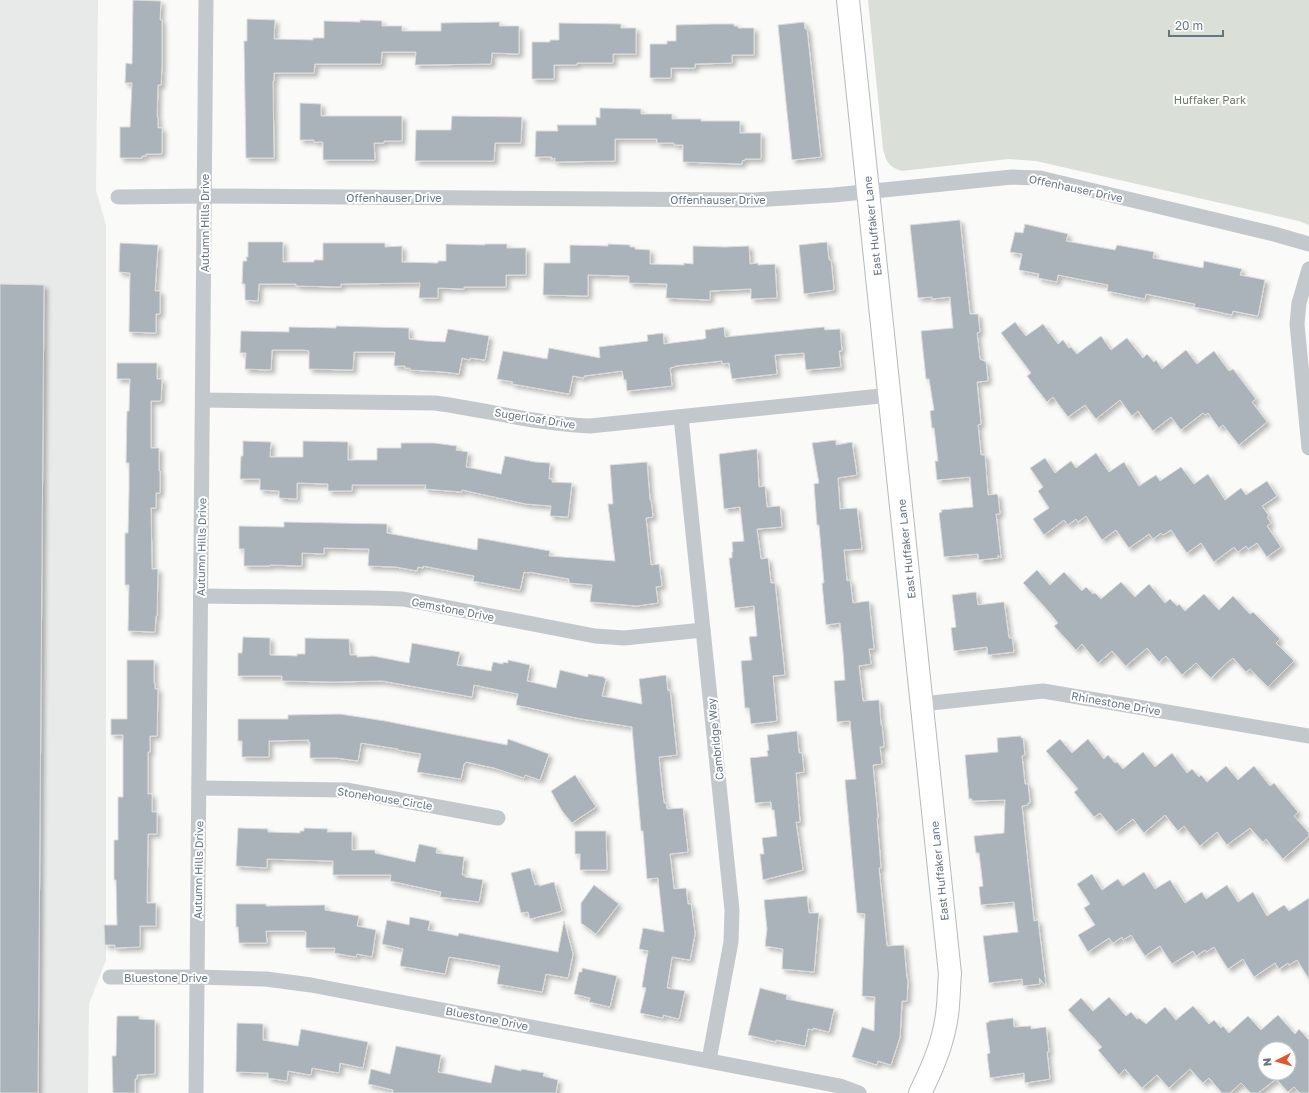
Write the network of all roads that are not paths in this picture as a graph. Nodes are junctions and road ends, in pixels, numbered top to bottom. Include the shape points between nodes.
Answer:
1 (206, 0) edge
2 (848, 0) edge
3 (868, 191) junction
4 (205, 196) junction
5 (118, 197) dead end
6 (1309, 244) edge
7 (1309, 269) edge
8 (890, 395) junction
9 (203, 400) junction
10 (681, 417) junction
11 (1309, 448) edge
12 (201, 596) junction
13 (703, 630) junction
14 (922, 704) junction
15 (1309, 736) edge
16 (199, 788) junction
17 (498, 818) dead end
18 (110, 977) dead end
19 (197, 977) junction
20 (709, 1060) junction
21 (196, 1093) edge
22 (859, 1093) edge
23 (920, 1093) edge

1 - 4 street, Autumn Hills Drive
2 - 3 street, East Huffaker Lane
3 - 4 street, Offenhauser Drive via 754,200
3 - 6 street, Offenhauser Drive via 1012,177 1040,178
3 - 8 street, East Huffaker Lane
4 - 5 street, Offenhauser Drive
4 - 9 street, Autumn Hills Drive
7 - 11 street via 1299,303 1297,324
8 - 10 street, Sugerloaf Drive
8 - 14 street, East Huffaker Lane
9 - 10 street, Sugerloaf Drive via 435,403 564,425 590,426
9 - 12 street, Autumn Hills Drive
10 - 13 street, Cambridge Way
12 - 13 street, Gemstone Drive via 402,599 595,636 624,638
12 - 16 street, Autumn Hills Drive
13 - 20 street, Cambridge Way via 732,910 731,942
14 - 15 street, Rhinestone Drive via 1043,691
14 - 23 street, East Huffaker Lane via 950,974 942,1038
16 - 17 street, Stonehouse Circle via 346,790
16 - 19 street, Autumn Hills Drive
18 - 19 street, Bluestone Drive
19 - 20 street, Bluestone Drive via 266,979 311,985
19 - 21 street, Autumn Hills Drive
20 - 22 street, Bluestone Drive via 840,1086

